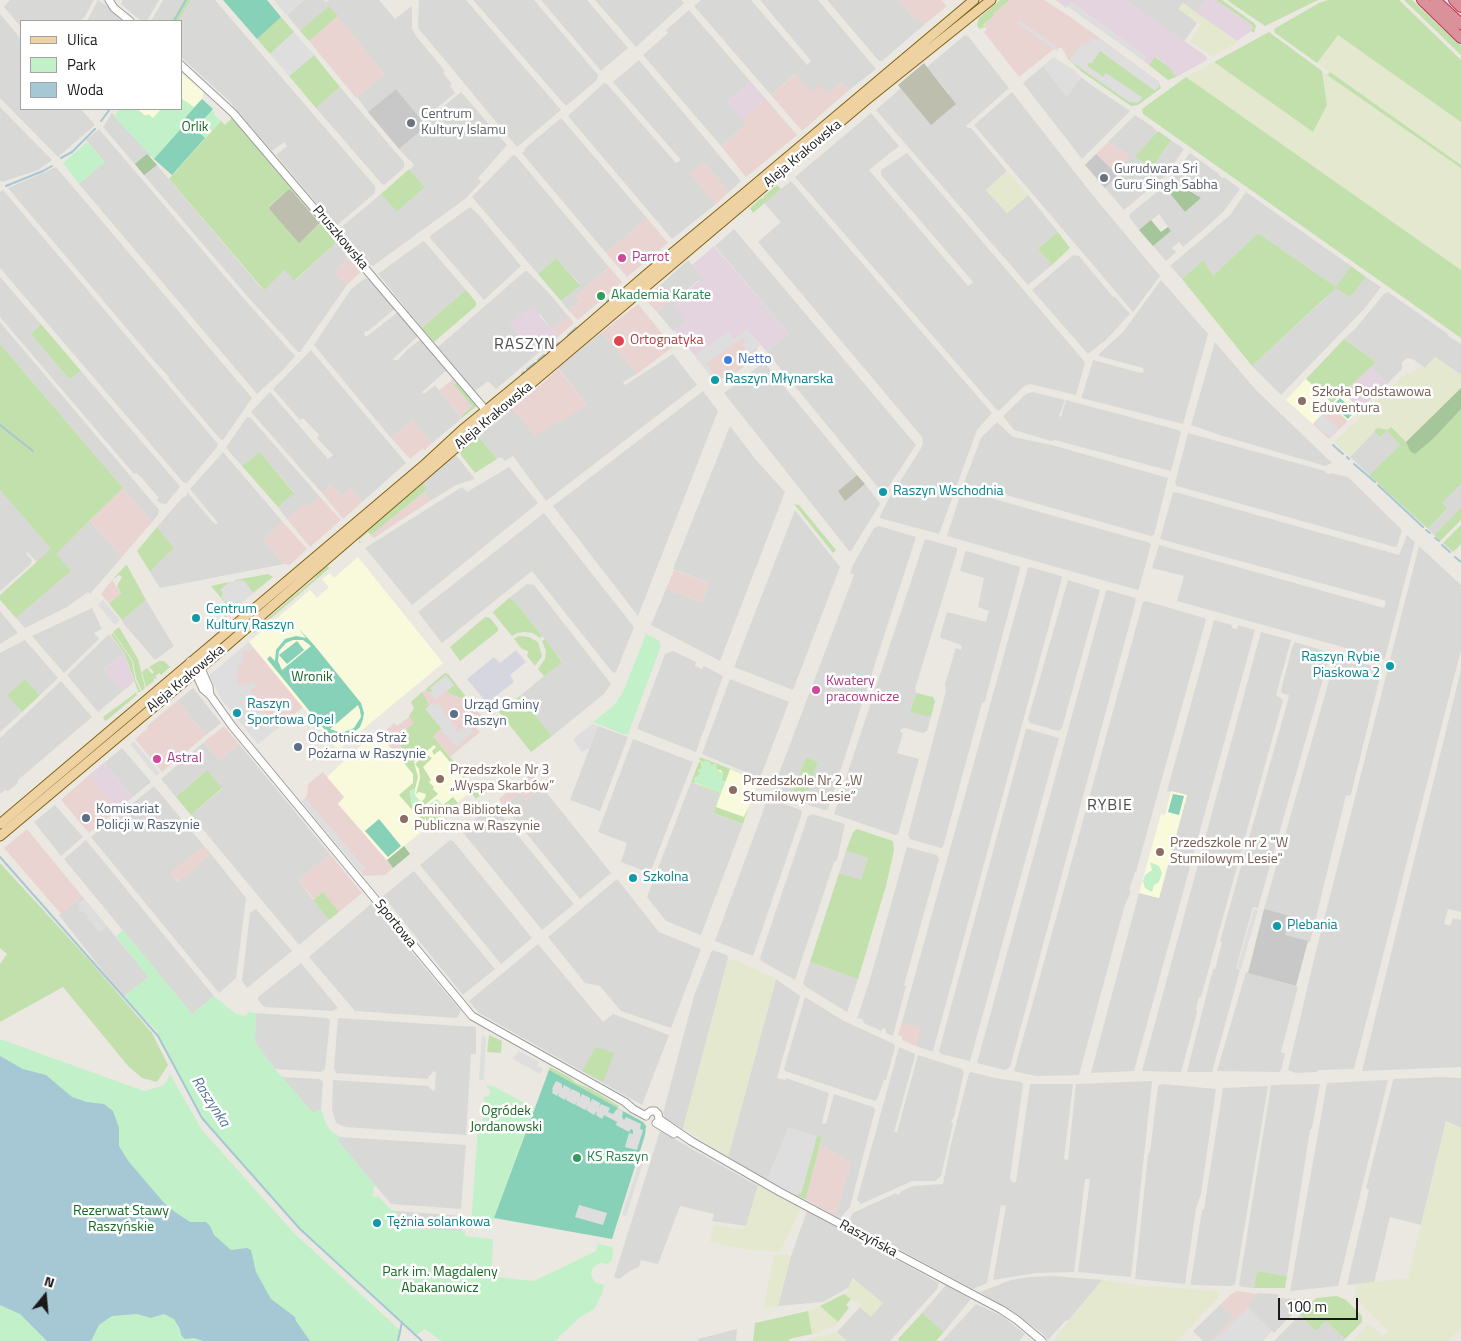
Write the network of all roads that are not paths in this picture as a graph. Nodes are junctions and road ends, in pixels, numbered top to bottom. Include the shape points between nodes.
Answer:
1 (109, 0) edge
2 (114, 0) edge
3 (974, 0) edge
4 (991, 0) edge
5 (1422, 0) edge
6 (1435, 0) edge
7 (1454, 0) edge
8 (1461, 7) edge
9 (119, 12) junction
10 (129, 20) edge
11 (1461, 24) edge
12 (1461, 38) edge
13 (182, 66) edge
14 (489, 414) junction
15 (193, 659) junction
16 (198, 670) junction
17 (0, 824) edge
18 (0, 836) edge
19 (657, 1121) joint
20 (1042, 1341) edge

1 - 9 street
2 - 9 street
3 - 14 main road, Aleja Krakowska
4 - 14 main road, Aleja Krakowska
5 - 12 highway
6 - 11 highway
7 - 8 highway
9 - 10 street
13 - 14 street, Pruszkowska via 233,112
14 - 15 main road, Aleja Krakowska
14 - 16 main road, Aleja Krakowska
15 - 16 street, Sportowa
15 - 17 main road, Aleja Krakowska
16 - 18 main road, Aleja Krakowska
16 - 19 street, Sportowa via 203,689 240,736 472,1016 647,1114 649,1122
19 - 20 street, Raszyńska via 783,1194 1002,1310

